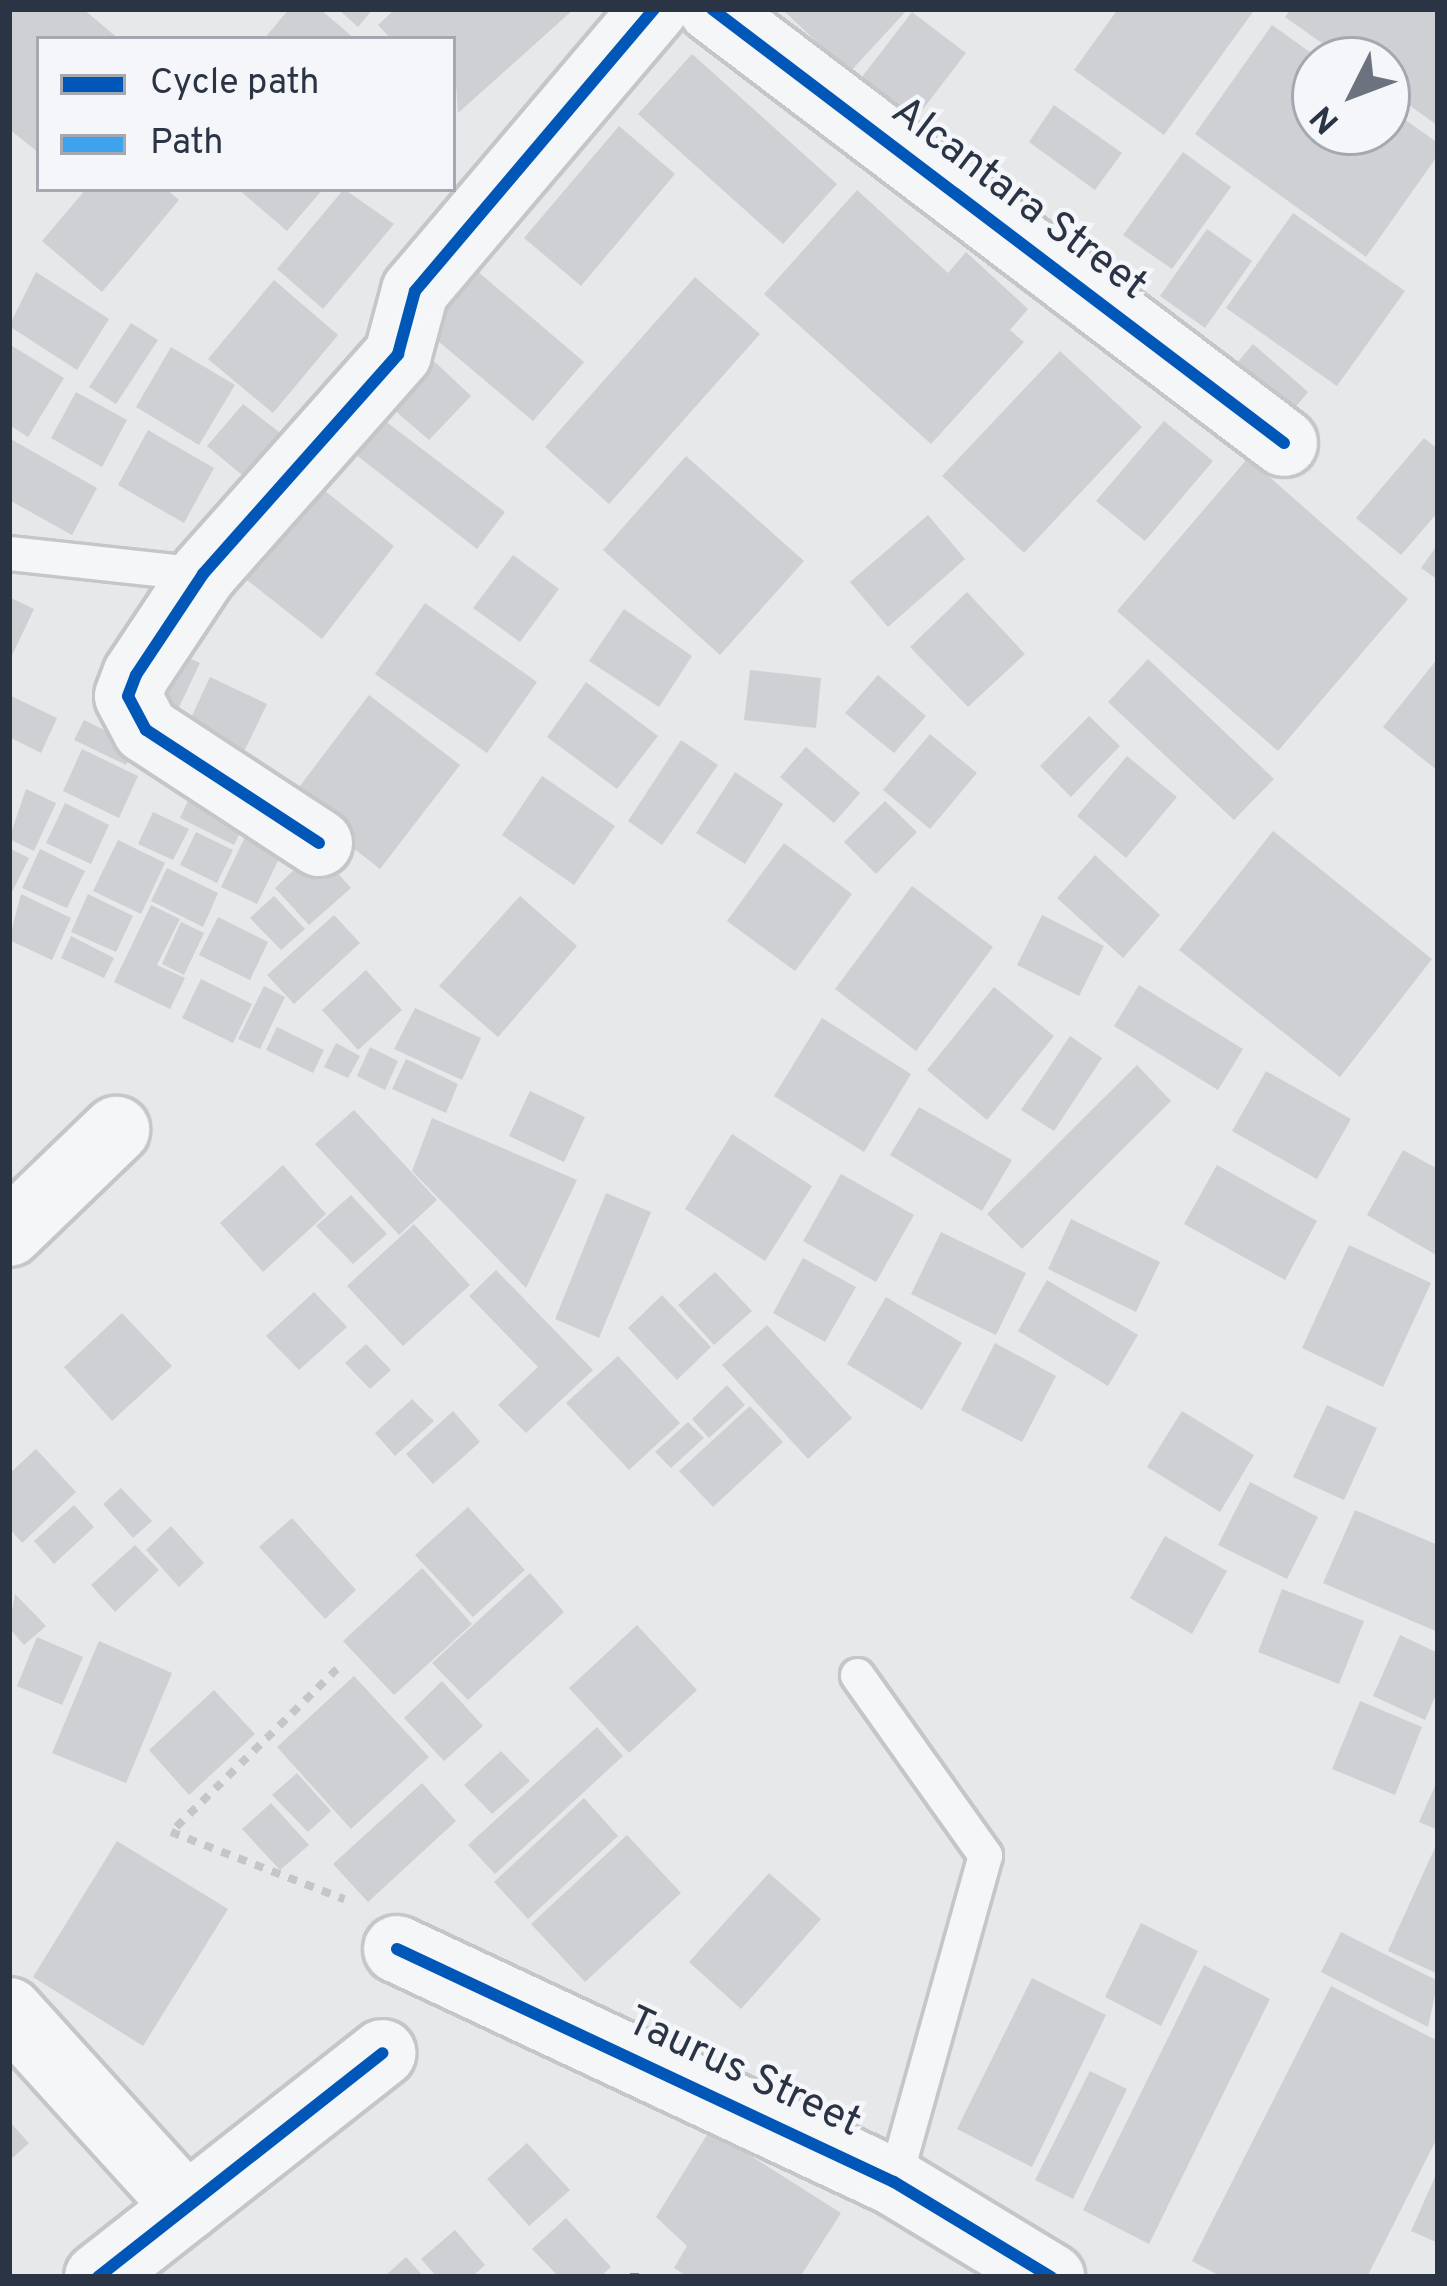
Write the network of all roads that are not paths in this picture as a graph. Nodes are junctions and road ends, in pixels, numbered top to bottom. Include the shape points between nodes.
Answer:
1 (654, 9) edge
2 (712, 9) edge
3 (1284, 443) dead end
4 (9, 553) edge
5 (203, 574) junction
6 (320, 843) dead end
7 (116, 1130) dead end
8 (9, 1233) edge
9 (857, 1675) dead end
10 (397, 1949) road end
11 (9, 2011) edge
12 (382, 2053) dead end
13 (894, 2182) junction
14 (187, 2207) junction
15 (98, 2277) edge
16 (1051, 2277) edge

1 - 5 street via 415,290 398,354
2 - 3 street, Alcantara Street
4 - 5 lane
5 - 6 street via 136,675 128,696 134,713 146,730
7 - 8 street
9 - 13 lane via 985,1855
10 - 13 street, Taurus Street
11 - 14 street
12 - 14 street
13 - 16 street, Taurus Street
14 - 15 street

